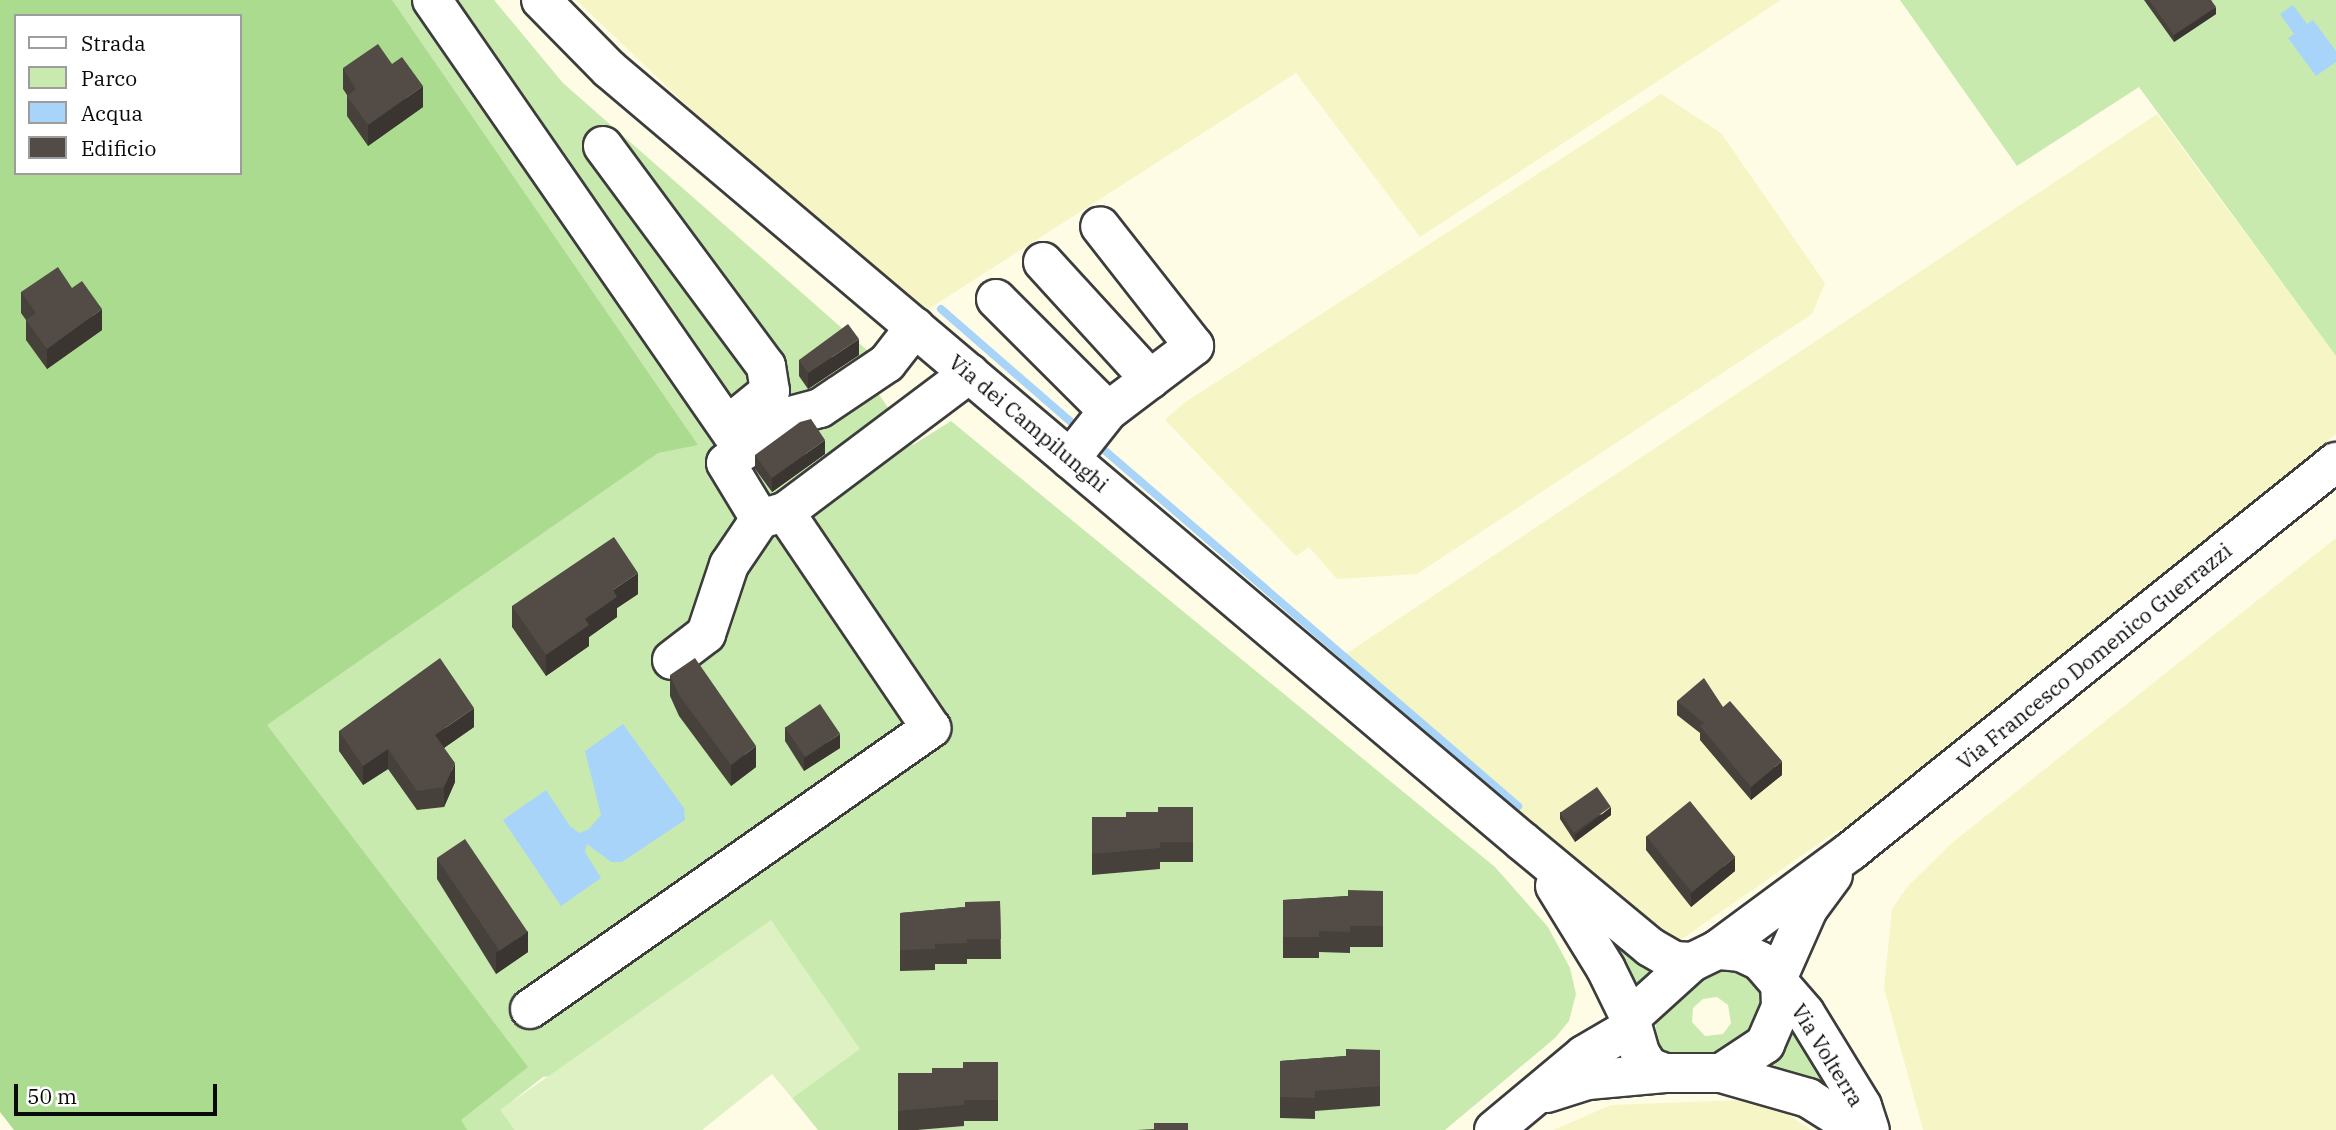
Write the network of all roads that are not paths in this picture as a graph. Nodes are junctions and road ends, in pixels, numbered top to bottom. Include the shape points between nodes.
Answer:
1 (432, 0) edge
2 (541, 0) edge
3 (603, 146) dead end
4 (1100, 226) dead end
5 (1043, 262) dead end
6 (996, 299) dead end
7 (915, 327) junction
8 (970, 373) junction
9 (1150, 379) junction
10 (1108, 411) junction
11 (736, 439) junction
12 (1070, 459) junction
13 (2336, 462) edge
14 (773, 515) junction
15 (672, 660) dead end
16 (1522, 841) junction
17 (1851, 851) junction
18 (1704, 956) junction
19 (1784, 971) junction
20 (530, 1009) dead end
21 (1631, 1023) junction
22 (1665, 1073) junction
23 (1721, 1073) junction
24 (1532, 1099) junction
25 (1494, 1130) edge
26 (1859, 1130) edge
27 (1870, 1130) edge

1 - 11 street
2 - 7 street, Via dei Campilunghi via 608,69
3 - 11 street via 766,366 771,391
4 - 9 street via 1194,346
5 - 9 street
6 - 10 street
7 - 8 street, Via dei Campilunghi
7 - 11 street via 887,363 820,408
8 - 12 street, Via dei Campilunghi
8 - 14 street
9 - 10 street
10 - 12 street
11 - 14 street via 726,463
12 - 16 street, Via dei Campilunghi
13 - 17 street, Via Francesco Domenico Guerrazzi
14 - 15 street via 729,565 706,634
14 - 20 street via 932,728
16 - 18 street, Via dei Campilunghi via 1650,947 1674,961
16 - 21 street, Via dei Campilunghi via 1577,916
17 - 18 street, Via Francesco Domenico Guerrazzi
17 - 19 street, Via Francesco Domenico Guerrazzi via 1808,909
18 - 19 street via 1741,952
18 - 21 street
19 - 23 street via 1781,1007 1765,1044
19 - 27 street, Via Volterra via 1795,976 1805,1013 1862,1106
21 - 22 street via 1649,1067
21 - 24 street
22 - 23 street
22 - 24 street via 1588,1080
23 - 26 street, Via Volterra via 1808,1098
24 - 25 street

